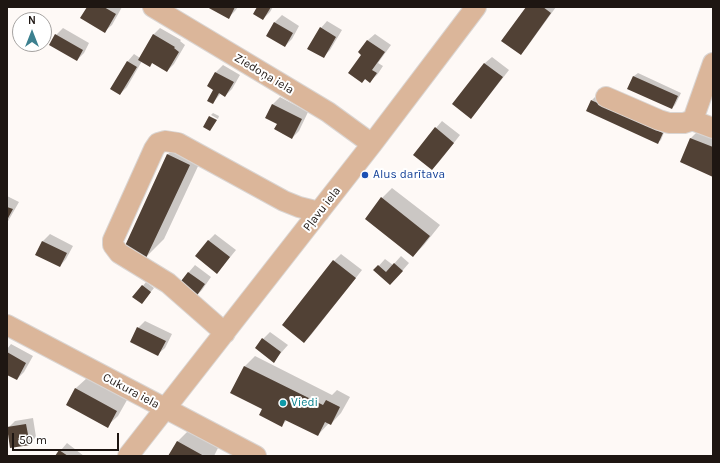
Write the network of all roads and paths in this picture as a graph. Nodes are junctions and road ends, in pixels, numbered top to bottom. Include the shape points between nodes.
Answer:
1 (153, 7) edge
2 (476, 7) edge
3 (713, 63) edge
4 (606, 97) dead end
5 (705, 123) edge
6 (372, 144) junction
7 (319, 212) junction
8 (7, 325) edge
9 (225, 333) junction
10 (165, 409) junction
11 (128, 456) edge
12 (256, 456) edge

1 - 6 street, Ziedoņa iela via 328,112
2 - 6 street, Pļavu iela
3 - 5 street via 695,114
4 - 5 street via 669,123
6 - 7 street, Pļavu iela
7 - 9 street, Pļavu iela
7 - 9 street via 299,208 284,201 178,143 158,143 113,240 113,245 119,253 168,283
8 - 10 street, Cukura iela
9 - 10 street, Pļavu iela
10 - 11 street, Pļavu iela
10 - 12 street, Cukura iela

